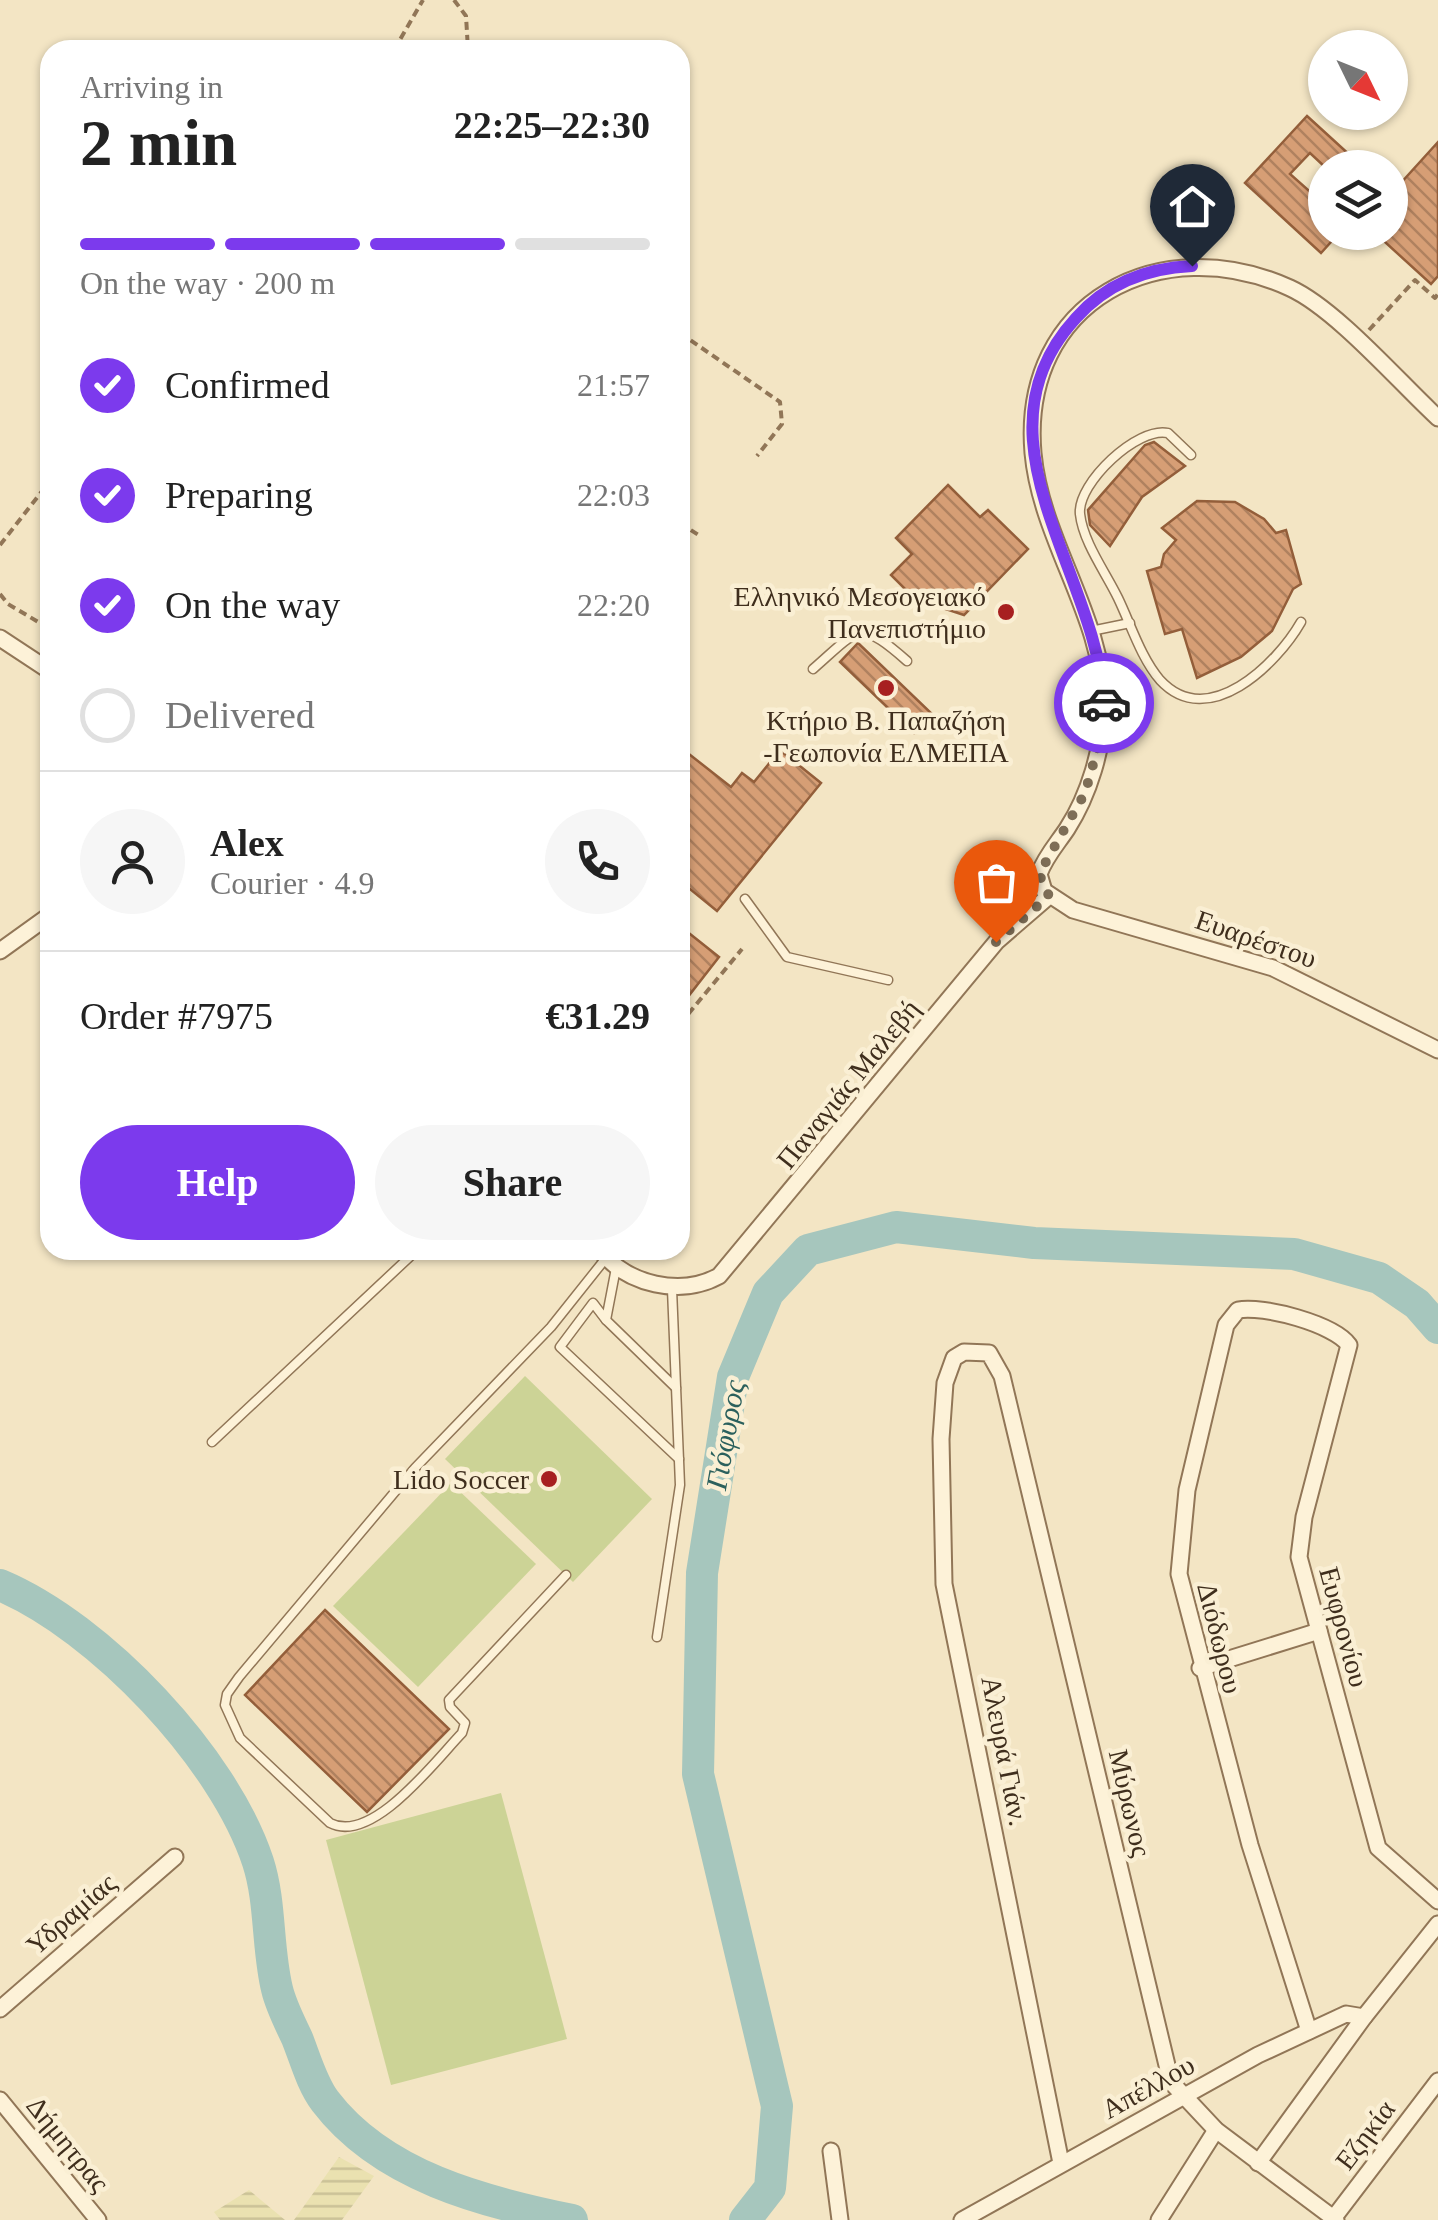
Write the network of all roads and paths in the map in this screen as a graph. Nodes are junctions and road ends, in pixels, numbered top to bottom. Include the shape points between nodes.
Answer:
1 (422, 0) edge
2 (454, 0) edge
3 (400, 40) edge
4 (470, 40) edge
5 (1438, 294) edge
6 (690, 339) edge
7 (1357, 343) junction
8 (1438, 418) edge
9 (1191, 454) dead end
10 (757, 456) dead end
11 (40, 494) edge
12 (690, 530) edge
13 (700, 536) dead end
14 (0, 544) edge
15 (0, 594) edge
16 (1302, 622) dead end
17 (40, 623) edge
18 (1130, 623) junction
19 (1091, 631) junction
20 (0, 638) edge
21 (907, 661) dead end
22 (40, 664) edge
23 (814, 668) dead end
24 (1049, 896) junction
25 (745, 899) dead end
26 (40, 922) edge
27 (742, 949) dead end
28 (0, 951) edge
29 (888, 980) dead end
30 (690, 1012) edge
31 (1438, 1050) edge
32 (406, 1260) edge
33 (606, 1260) edge
34 (608, 1260) edge
35 (613, 1260) edge
36 (672, 1288) junction
37 (606, 1320) junction
38 (1347, 1341) joint
39 (964, 1352) joint
40 (676, 1388) junction
41 (212, 1442) dead end
42 (680, 1460) junction
43 (566, 1575) dead end
44 (1319, 1631) junction
45 (657, 1637) dead end
46 (1200, 1668) junction
47 (175, 1857) dead end
48 (1438, 1901) edge
49 (1438, 1924) edge
50 (0, 2008) edge
51 (1364, 2017) junction
52 (1308, 2030) junction
53 (1438, 2081) edge
54 (1181, 2098) junction
55 (0, 2100) edge
56 (1216, 2130) junction
57 (831, 2151) dead end
58 (1061, 2163) junction
59 (1258, 2163) junction
60 (1334, 2219) edge
61 (98, 2220) edge
62 (840, 2220) edge
63 (962, 2220) edge
64 (1159, 2220) edge

1 - 3 path
2 - 4 path via 466,16
5 - 7 path via 1434,298 1415,280
6 - 10 path via 780,402 782,424
7 - 8 street
7 - 19 street via 1292,288 1204,266 1128,278 1082,312 1044,368 1032,438 1044,500
9 - 18 lane via 1168,433 1155,431 1114,458 1082,496 1082,520
11 - 14 path
12 - 13 path
15 - 17 path
16 - 18 lane via 1260,673 1206,698 1164,684
18 - 19 lane
19 - 24 street via 1103,688 1100,740 1079,807 1039,874
20 - 22 street
21 - 23 lane via 864,631
24 - 31 street, Ευαρέστου via 1085,914 1291,975
24 - 36 street, Παναγιάς Μαλεβή via 996,942 718,1276 701,1286
25 - 29 lane via 787,958
26 - 28 street
27 - 30 path
32 - 41 lane
33 - 43 lane via 415,1468 238,1677 227,1694 231,1720 240,1738 330,1823 360,1826 390,1807 462,1733 465,1723 449,1700
34 - 37 lane
35 - 36 street
36 - 40 lane
37 - 40 lane
37 - 42 lane via 593,1302 560,1347
38 - 44 street, Ευφρονίου via 1347,1363 1298,1548
38 - 46 street, Διόδωρου via 1321,1326 1262,1310 1242,1309 1228,1319 1181,1532 1179,1574
39 - 54 street, Μύρωνος via 989,1353 1002,1376 1165,2065
39 - 58 street, Αλευρά Γιάν. via 954,1358 945,1383 944,1584
40 - 42 lane
42 - 45 lane
44 - 46 street
44 - 48 street, Ευφρονίου via 1378,1848
46 - 52 street, Διόδωρου
47 - 50 street, Υδραμίας
49 - 51 street
51 - 52 street, Απέλλου via 1349,2013
51 - 59 street
52 - 54 street, Απέλλου
53 - 60 street, Εζηκία
54 - 56 street, Μύρωνος
54 - 58 street, Απέλλου
55 - 61 street, Δήμητρας
56 - 59 street, Μύρωνος
56 - 64 street
57 - 62 street
58 - 63 street, Απέλλου
59 - 60 street, Μύρωνος

